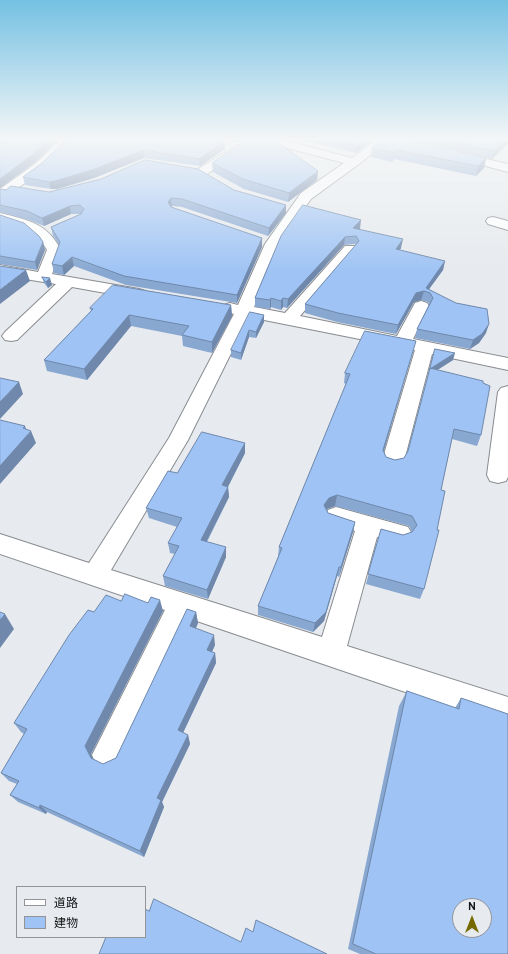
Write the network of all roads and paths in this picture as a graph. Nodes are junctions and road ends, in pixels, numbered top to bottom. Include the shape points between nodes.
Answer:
1 (16, 184) edge
2 (324, 184) edge
3 (10, 188) junction
4 (30, 191) edge
5 (0, 195) edge
6 (281, 206) edge
7 (295, 210) junction
8 (0, 217) edge
9 (493, 222) dead end
10 (508, 226) edge
11 (57, 227) edge
12 (44, 233) junction
13 (257, 239) edge
14 (272, 244) junction
15 (340, 254) edge
16 (0, 270) edge
17 (43, 278) junction
18 (65, 285) junction
19 (152, 296) edge
20 (214, 306) edge
21 (422, 306) dead end
22 (244, 311) junction
23 (290, 319) junction
24 (11, 336) dead end
25 (402, 343) junction
26 (424, 351) junction
27 (508, 364) edge
28 (508, 392) edge
29 (393, 461) edge
30 (498, 475) dead end
31 (336, 516) edge
32 (368, 525) junction
33 (400, 534) edge
34 (0, 544) edge
35 (95, 575) junction
36 (182, 604) junction
37 (331, 654) junction
38 (508, 712) edge
39 (108, 755) dead end

1 - 3 street
2 - 7 street via 306,196
3 - 4 street
3 - 5 street
6 - 7 street
7 - 14 street
8 - 12 street via 29,225
9 - 10 street
11 - 12 street
12 - 17 street via 54,250
13 - 14 street
14 - 22 street
15 - 23 street
16 - 17 street
17 - 18 street
18 - 19 street
18 - 24 street
20 - 22 street
21 - 25 street
22 - 23 street
22 - 35 street via 178,440
23 - 25 street
25 - 26 street
26 - 27 street
26 - 29 street
28 - 30 street
31 - 32 street
32 - 33 street
32 - 37 street
34 - 35 street
35 - 36 street
36 - 37 street
36 - 39 street
37 - 38 street

